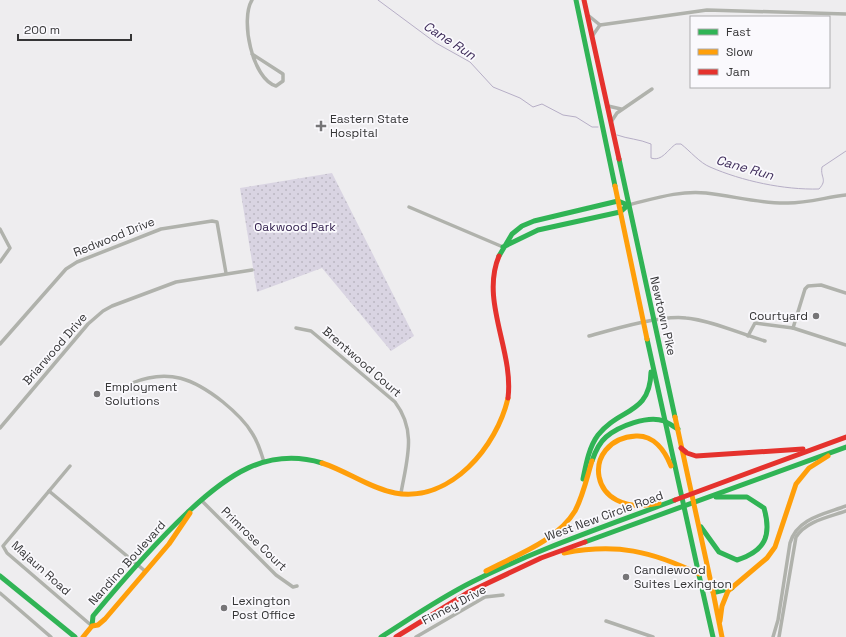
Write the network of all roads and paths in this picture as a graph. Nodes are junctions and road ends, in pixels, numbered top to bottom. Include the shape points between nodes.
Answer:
1 (252, 0) edge
2 (576, 0) edge
3 (580, 0) edge
4 (584, 0) edge
5 (586, 9) junction
6 (846, 14) edge
7 (600, 25) junction
8 (593, 41) junction
9 (252, 54) junction
10 (652, 89) dead end
11 (606, 105) junction
12 (622, 109) junction
13 (610, 125) junction
14 (846, 195) edge
15 (618, 201) junction
16 (628, 205) junction
17 (409, 207) dead end
18 (620, 212) junction
19 (0, 229) edge
20 (503, 247) junction
21 (0, 262) edge
22 (252, 270) dead end
23 (226, 274) junction
24 (846, 293) edge
25 (654, 321) junction
26 (643, 323) junction
27 (296, 328) dead end
28 (793, 328) junction
29 (589, 336) dead end
30 (748, 336) junction
31 (765, 341) dead end
32 (0, 344) edge
33 (648, 344) junction
34 (846, 345) edge
35 (132, 383) dead end
36 (664, 420) junction
37 (0, 428) edge
38 (678, 429) junction
39 (846, 437) edge
40 (846, 447) edge
41 (681, 448) junction
42 (810, 449) junction
43 (837, 450) junction
44 (264, 462) junction
45 (70, 466) dead end
46 (677, 480) junction
47 (583, 486) junction
48 (49, 491) junction
49 (402, 493) junction
50 (678, 499) junction
51 (700, 499) junction
52 (200, 500) junction
53 (846, 506) edge
54 (846, 511) edge
55 (184, 519) junction
56 (697, 520) junction
57 (541, 558) junction
58 (138, 564) junction
59 (145, 571) junction
60 (699, 574) junction
61 (0, 576) edge
62 (472, 582) junction
63 (701, 584) junction
64 (297, 586) dead end
65 (732, 588) junction
66 (713, 592) junction
67 (0, 593) edge
68 (503, 595) dead end
69 (606, 621) dead end
70 (720, 621) junction
71 (92, 626) junction
72 (51, 637) edge
73 (75, 637) edge
74 (83, 637) edge
75 (381, 637) edge
76 (396, 637) edge
77 (416, 637) edge
78 (653, 637) edge
79 (713, 637) edge
80 (722, 637) edge
81 (773, 637) edge
82 (779, 637) edge

1 - 9 street via 248,7 247,20
2 - 15 main road, Newtown Pike
3 - 5 main road
4 - 5 main road, Newtown Pike
5 - 7 street via 590,19
5 - 8 main road, Newtown Pike
6 - 7 street via 707,10
7 - 8 street via 594,32
8 - 11 main road, Newtown Pike
9 - 9 street via 268,84 276,86 283,81 283,74
10 - 12 street
11 - 12 street
11 - 13 main road, Newtown Pike
12 - 13 street via 611,119
13 - 16 main road, Newtown Pike
14 - 16 street via 789,203 692,193
15 - 16 main road
15 - 18 main road, Newtown Pike
15 - 20 main road, Nandino Boulevard via 526,224 511,232
16 - 18 main road
16 - 25 main road, Newtown Pike
17 - 20 street
18 - 20 main road via 538,230
18 - 26 main road, Newtown Pike
19 - 21 street via 10,248
20 - 49 main road, Nandino Boulevard via 496,260 492,280 509,385 500,425 482,451 455,478 430,490
22 - 23 street, Briarwood Drive
23 - 32 street, Redwood Drive via 217,222 161,229 77,262 66,269
23 - 37 street, Briarwood Drive via 176,282 103,311 88,324
24 - 28 street via 821,286 808,286
25 - 26 street
25 - 30 street via 686,318
25 - 38 main road, Newtown Pike
26 - 29 street
26 - 33 main road, Newtown Pike
27 - 49 street, Brentwood Court via 311,331 395,402 401,410 408,425 409,438
28 - 30 street via 755,323
28 - 34 street
30 - 31 street
33 - 36 main road, Newtown Pike
33 - 47 main road via 651,379 648,395 599,434 588,455
35 - 44 street via 151,376 163,376 181,378 199,386 228,406 246,424 253,434
36 - 38 main road
36 - 46 main road, Newtown Pike
36 - 47 main road via 642,421 606,437 596,450
38 - 41 main road, Newtown Pike
39 - 42 main road, West New Circle Road
40 - 43 main road, West New Circle Road
41 - 42 main road via 696,456
41 - 56 main road, Newtown Pike
42 - 50 main road, West New Circle Road
43 - 51 main road, West New Circle Road
43 - 65 main road via 810,468 796,484 775,546 767,558
44 - 49 main road, Nandino Boulevard via 288,459 316,462 334,467 387,491
44 - 52 main road, Nandino Boulevard via 235,472
45 - 48 street, Majaun Road
46 - 50 main road via 664,452 655,442 642,436 624,436 613,442 605,451 598,468 604,488 610,497 620,503 644,506
46 - 60 main road, Newtown Pike
47 - 62 main road via 570,518 556,532 480,574
48 - 58 street
48 - 71 street, Majaun Road via 4,542 3,549
50 - 62 main road, West New Circle Road via 542,550
51 - 56 main road via 734,495 752,499 766,514 768,534 755,554 728,558 712,546
51 - 57 main road, West New Circle Road
52 - 55 main road, Nandino Boulevard
52 - 64 street, Primrose Court via 276,575 293,587
53 - 81 street via 805,522 795,531 788,549 778,620
54 - 82 street via 809,524 796,537
55 - 58 main road, Nandino Boulevard via 163,534
55 - 59 main road, Nandino Boulevard via 169,544
56 - 66 main road, Newtown Pike
57 - 60 main road via 594,547 619,547 657,557
57 - 76 main road, West New Circle Road via 469,592
58 - 59 street
58 - 71 main road, Nandino Boulevard via 93,616
59 - 71 main road, Nandino Boulevard via 105,619
60 - 63 main road, Newtown Pike
61 - 73 main road
62 - 75 main road, West New Circle Road
63 - 66 main road
63 - 79 main road, Newtown Pike
65 - 66 main road via 723,592
65 - 70 main road via 724,600
66 - 70 main road, Newtown Pike
67 - 72 street
68 - 77 street, Finney Drive via 485,597
69 - 78 street
70 - 80 main road, Newtown Pike
71 - 74 main road, Nandino Boulevard

